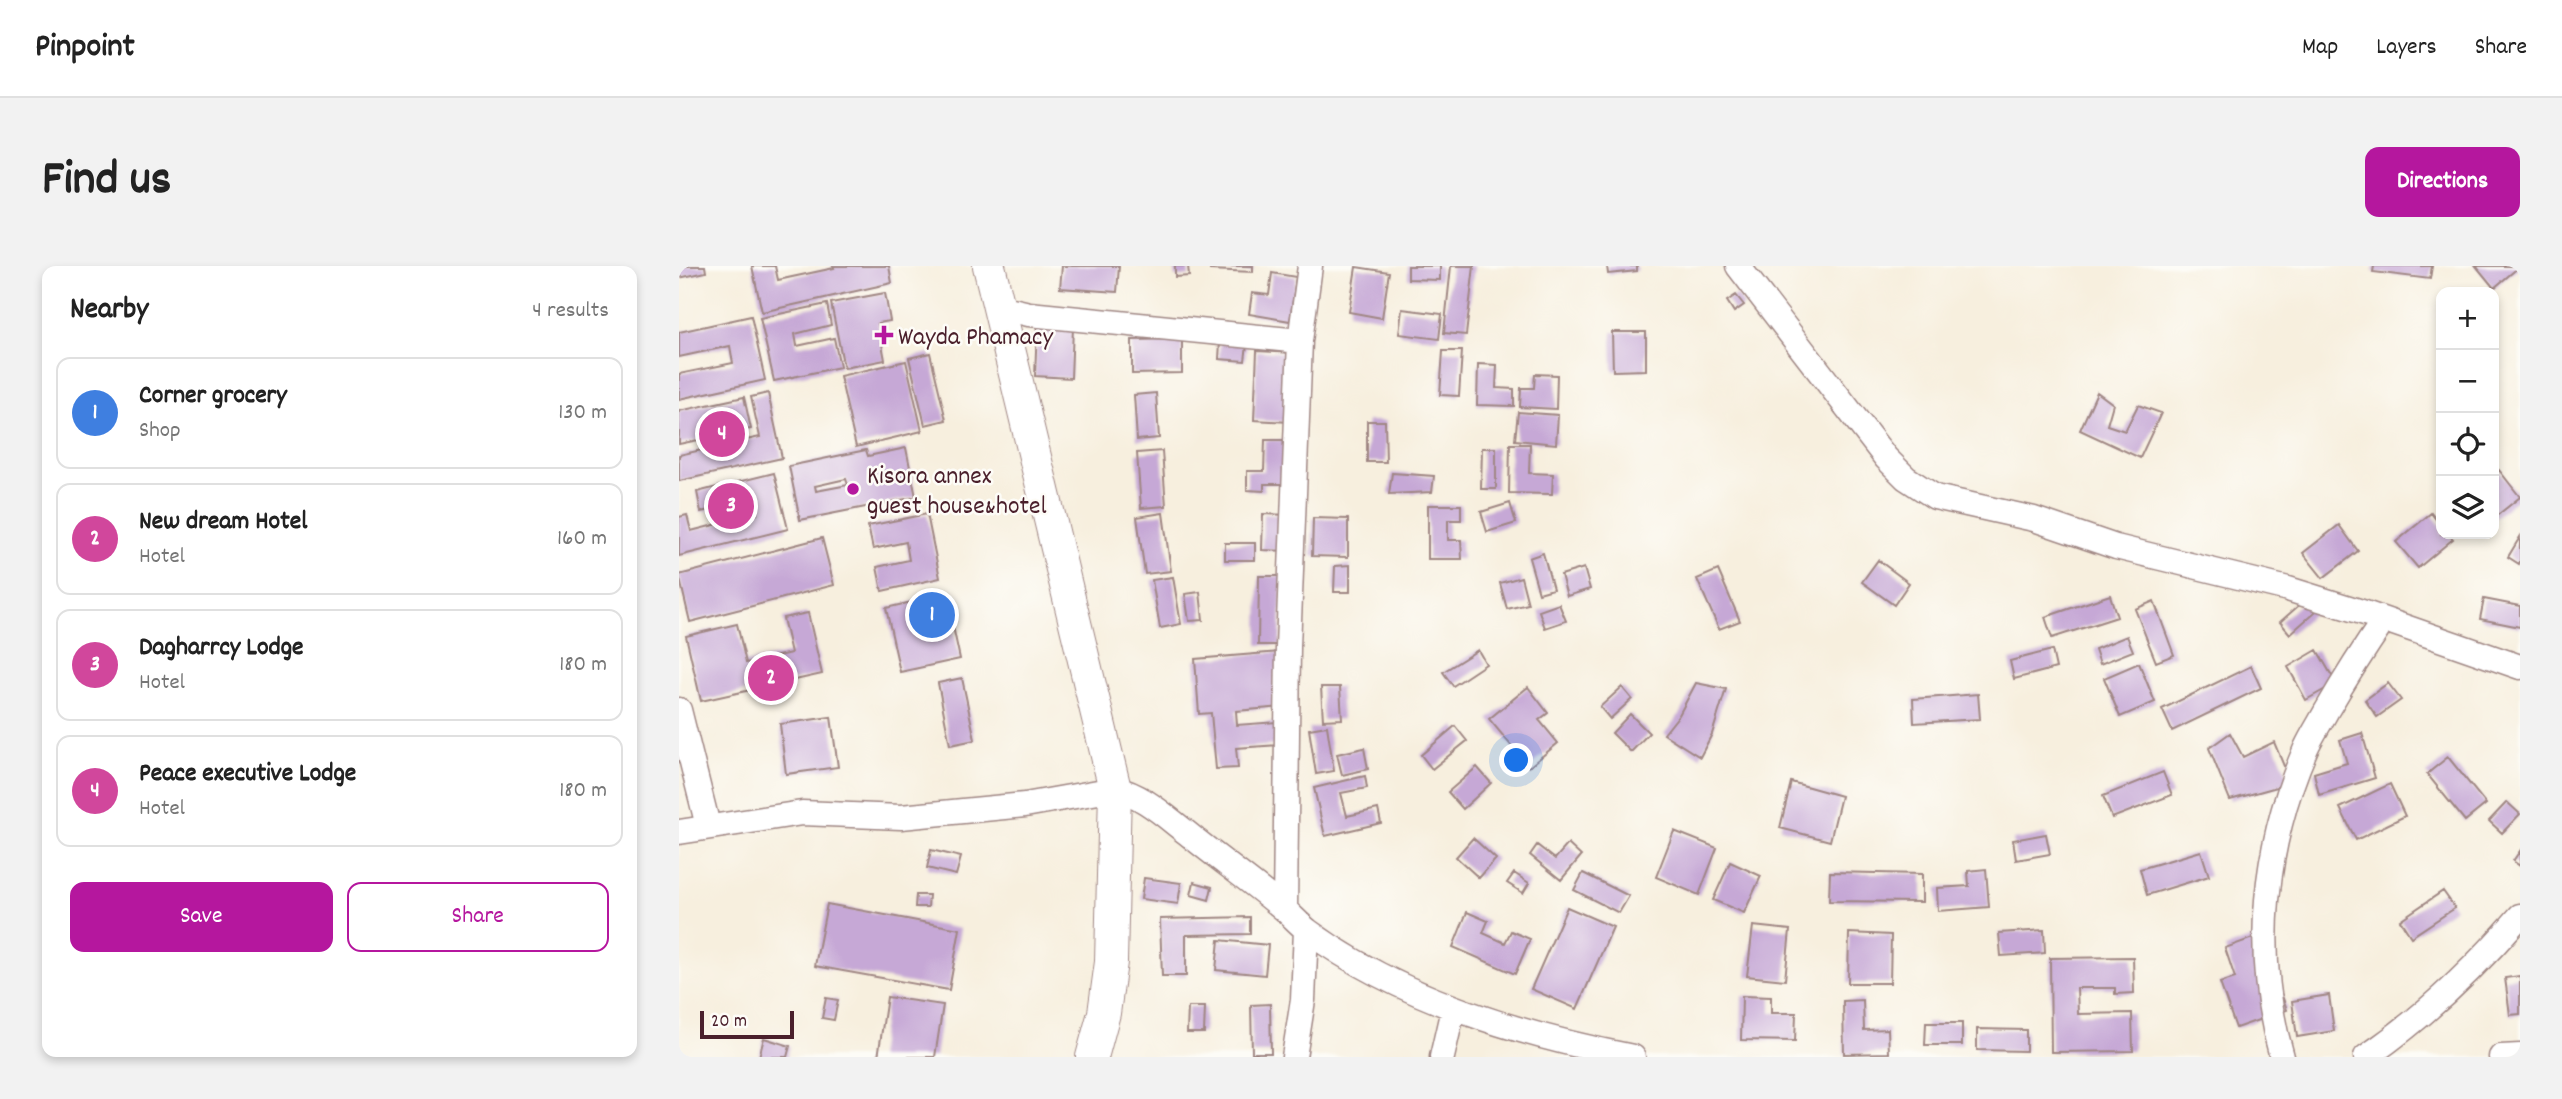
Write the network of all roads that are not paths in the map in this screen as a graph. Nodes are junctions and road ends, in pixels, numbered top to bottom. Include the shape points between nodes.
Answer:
1 (989, 266) edge
2 (1310, 266) edge
3 (1738, 266) edge
4 (999, 307) junction
5 (1300, 341) junction
6 (2384, 620) junction
7 (2520, 667) edge
8 (679, 710) edge
9 (1115, 789) junction
10 (708, 826) junction
11 (679, 832) edge
12 (1285, 909) junction
13 (2520, 916) edge
14 (1306, 930) junction
15 (1453, 1009) junction
16 (2520, 1056) edge
17 (1092, 1057) edge
18 (1294, 1057) edge
19 (1442, 1057) edge
20 (1633, 1057) edge
21 (2282, 1057) edge
22 (2366, 1057) edge
23 (2501, 1057) edge

1 - 4 street
2 - 5 street
3 - 6 street via 1886,458 1934,497 2034,519 2116,548 2288,589
4 - 5 street via 1029,314
4 - 9 street
5 - 12 street via 1288,647
6 - 7 street
6 - 21 street via 2307,746 2270,861 2266,961
8 - 10 street
9 - 10 street via 1025,805 901,817 802,813
9 - 12 street via 1132,794 1167,817
9 - 17 street via 1111,962
10 - 11 street
12 - 14 street
13 - 22 street via 2489,953 2397,1036
14 - 15 street via 1368,970
14 - 18 street via 1303,1000
15 - 19 street
15 - 20 street
16 - 23 street

